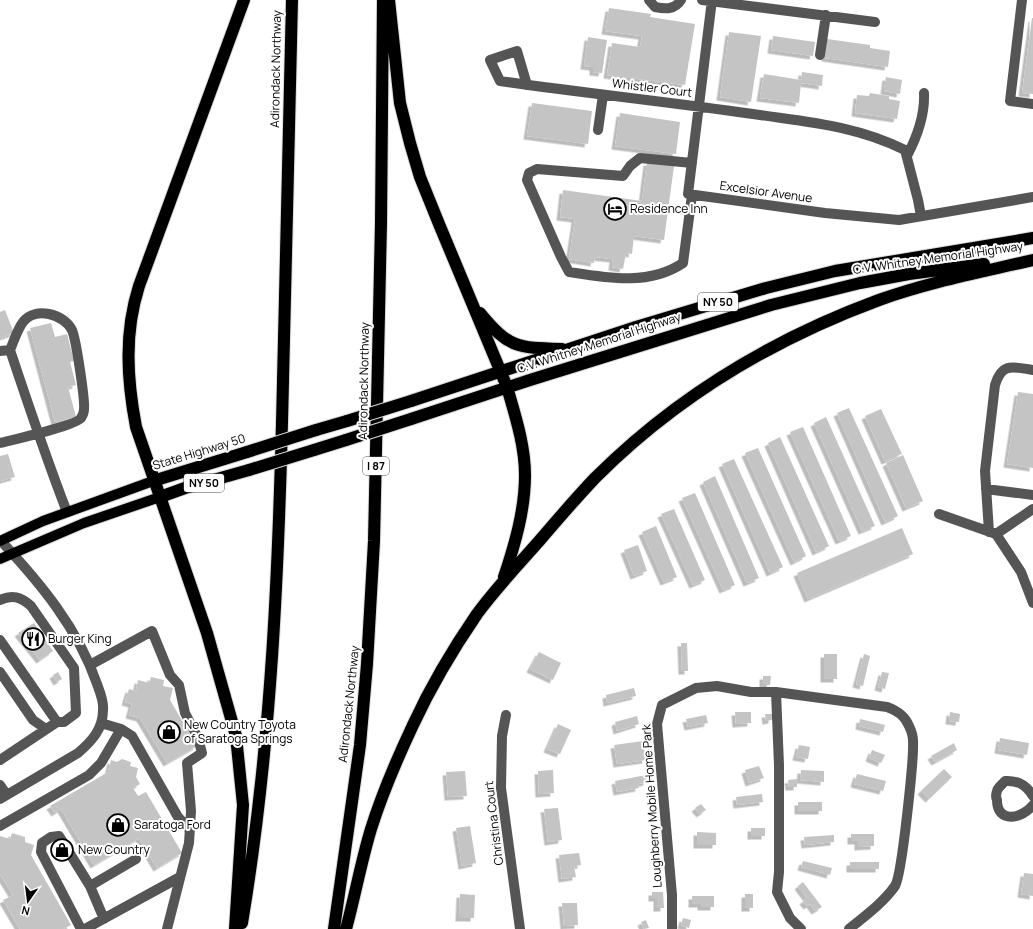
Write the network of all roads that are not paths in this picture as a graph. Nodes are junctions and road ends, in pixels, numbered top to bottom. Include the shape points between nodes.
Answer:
1 (244, 0) edge
2 (292, 0) edge
3 (383, 0) edge
4 (389, 0) edge
5 (649, 0) edge
6 (681, 0) edge
7 (709, 0) edge
8 (1022, 0) edge
9 (826, 15) junction
10 (875, 22) dead end
11 (820, 55) dead end
12 (527, 85) dead end
13 (924, 93) dead end
14 (603, 96) junction
15 (1033, 104) edge
16 (699, 106) junction
17 (598, 130) dead end
18 (907, 156) junction
19 (692, 164) junction
20 (692, 195) junction
21 (1033, 197) edge
22 (921, 216) junction
23 (1033, 238) edge
24 (1033, 259) edge
25 (470, 301) junction
26 (571, 349) junction
27 (5, 350) edge
28 (1033, 370) edge
29 (501, 372) junction
30 (507, 388) junction
31 (412, 401) joint
32 (38, 432) junction
33 (0, 443) edge
34 (153, 481) junction
35 (986, 489) junction
36 (1033, 495) edge
37 (160, 497) junction
38 (1033, 509) edge
39 (67, 512) junction
40 (939, 514) dead end
41 (993, 533) junction
42 (0, 540) edge
43 (12, 553) junction
44 (0, 559) edge
45 (503, 582) junction
46 (0, 600) edge
47 (1033, 603) edge
48 (0, 640) edge
49 (90, 665) junction
50 (0, 672) edge
51 (776, 692) junction
52 (506, 715) dead end
53 (57, 722) junction
54 (101, 723) junction
55 (46, 729) junction
56 (121, 729) junction
57 (0, 760) edge
58 (0, 785) edge
59 (1033, 796) edge
60 (3, 797) edge
61 (1033, 805) edge
62 (0, 826) edge
63 (190, 830) junction
64 (136, 859) dead end
65 (180, 877) junction
66 (90, 886) junction
67 (104, 919) junction
68 (81, 929) edge
69 (85, 929) edge
70 (167, 929) edge
71 (235, 929) edge
72 (241, 929) edge
73 (334, 929) edge
74 (346, 929) edge
75 (520, 929) edge
76 (672, 929) edge
77 (801, 929) edge
78 (849, 929) edge

1 - 34 highway via 160,225 131,314 128,339 130,394 136,427
2 - 72 highway, Adirondack Northway via 277,589 260,792
3 - 73 highway, Adirondack Northway / I 87 via 374,549 368,664 360,745
4 - 25 highway via 400,103 410,143 420,177
5 - 6 street via 655,7 664,9 672,8
7 - 9 street
7 - 16 street
8 - 15 street via 1010,100
9 - 10 street
9 - 11 street
12 - 14 street, Whistler Court
13 - 18 street via 923,112
14 - 16 street, Whistler Court
14 - 17 street
16 - 18 street, Whistler Court via 834,125 888,141 905,150
16 - 19 street
18 - 22 street
19 - 20 street via 688,194
19 - 20 street via 640,158 630,166 624,176 537,169 529,172 527,180 569,272 622,279 651,276 683,263
20 - 22 street, Excelsior Avenue via 825,214 899,220
21 - 22 street, Excelsior Avenue
23 - 26 highway, C.V. Whitney Memorial Highway / NY 50 via 835,271 694,309
24 - 30 highway, C.V. Whitney Memorial Highway / NY 50 via 909,274 860,283 719,320
24 - 45 highway via 915,288 879,300 806,331 732,370 672,411 614,460 578,496
25 - 26 highway via 495,332 517,346
25 - 29 highway
26 - 29 highway, C.V. Whitney Memorial Highway / NY 50
27 - 32 street
27 - 32 street via 23,321 34,314 53,314 62,318 72,330 84,394 81,419
28 - 35 street via 1012,367 1005,368 999,374 995,385 985,471
29 - 30 highway
29 - 31 highway, C.V. Whitney Memorial Highway / NY 50
30 - 37 highway, C.V. Whitney Memorial Highway / NY 50, bridge
30 - 45 highway via 523,451 525,474 524,497 516,541
31 - 34 highway, State Highway 50 / NY 50, bridge
32 - 33 street
32 - 39 street
34 - 37 highway
34 - 39 main road, State Highway 50 / NY 50
35 - 36 street
35 - 41 street
37 - 43 main road, NY 50 via 84,523
37 - 71 highway via 207,633 236,736 243,805
38 - 41 street
39 - 42 main road, State Highway 50 / NY 50
40 - 41 street
41 - 47 street via 1021,572
42 - 43 street
43 - 44 main road, NY 50
43 - 49 street via 51,599 72,630
45 - 74 highway via 478,613 453,651 413,725 371,828
46 - 53 street via 15,597 31,606 74,668 76,713 64,722
48 - 53 street
49 - 54 street via 102,698
49 - 63 street via 152,631 170,675 178,685 185,713 198,738 202,753 187,763
50 - 55 street via 33,720
51 - 76 street, Loughberry Mobile Home Park via 751,692 718,686 696,688 662,705 657,724 672,896
51 - 77 street via 779,773 777,892 790,918
51 - 78 street, Loughberry Mobile Home Park via 887,708 904,717 910,727 913,741 912,759 902,858 896,884 879,904
52 - 75 street, Christina Court via 502,736 501,788
53 - 55 street
54 - 56 street
54 - 60 street via 90,743 78,753
55 - 57 street
56 - 62 street via 101,763 89,776
56 - 63 street via 132,736 178,816
58 - 60 street
59 - 61 street via 1028,788 1014,780 1005,781 996,792 997,806 1003,814 1011,817 1021,816
63 - 65 street
64 - 66 street
65 - 67 street
65 - 70 street
66 - 67 street
66 - 68 street via 59,836 50,837 42,843 41,852
67 - 69 street

